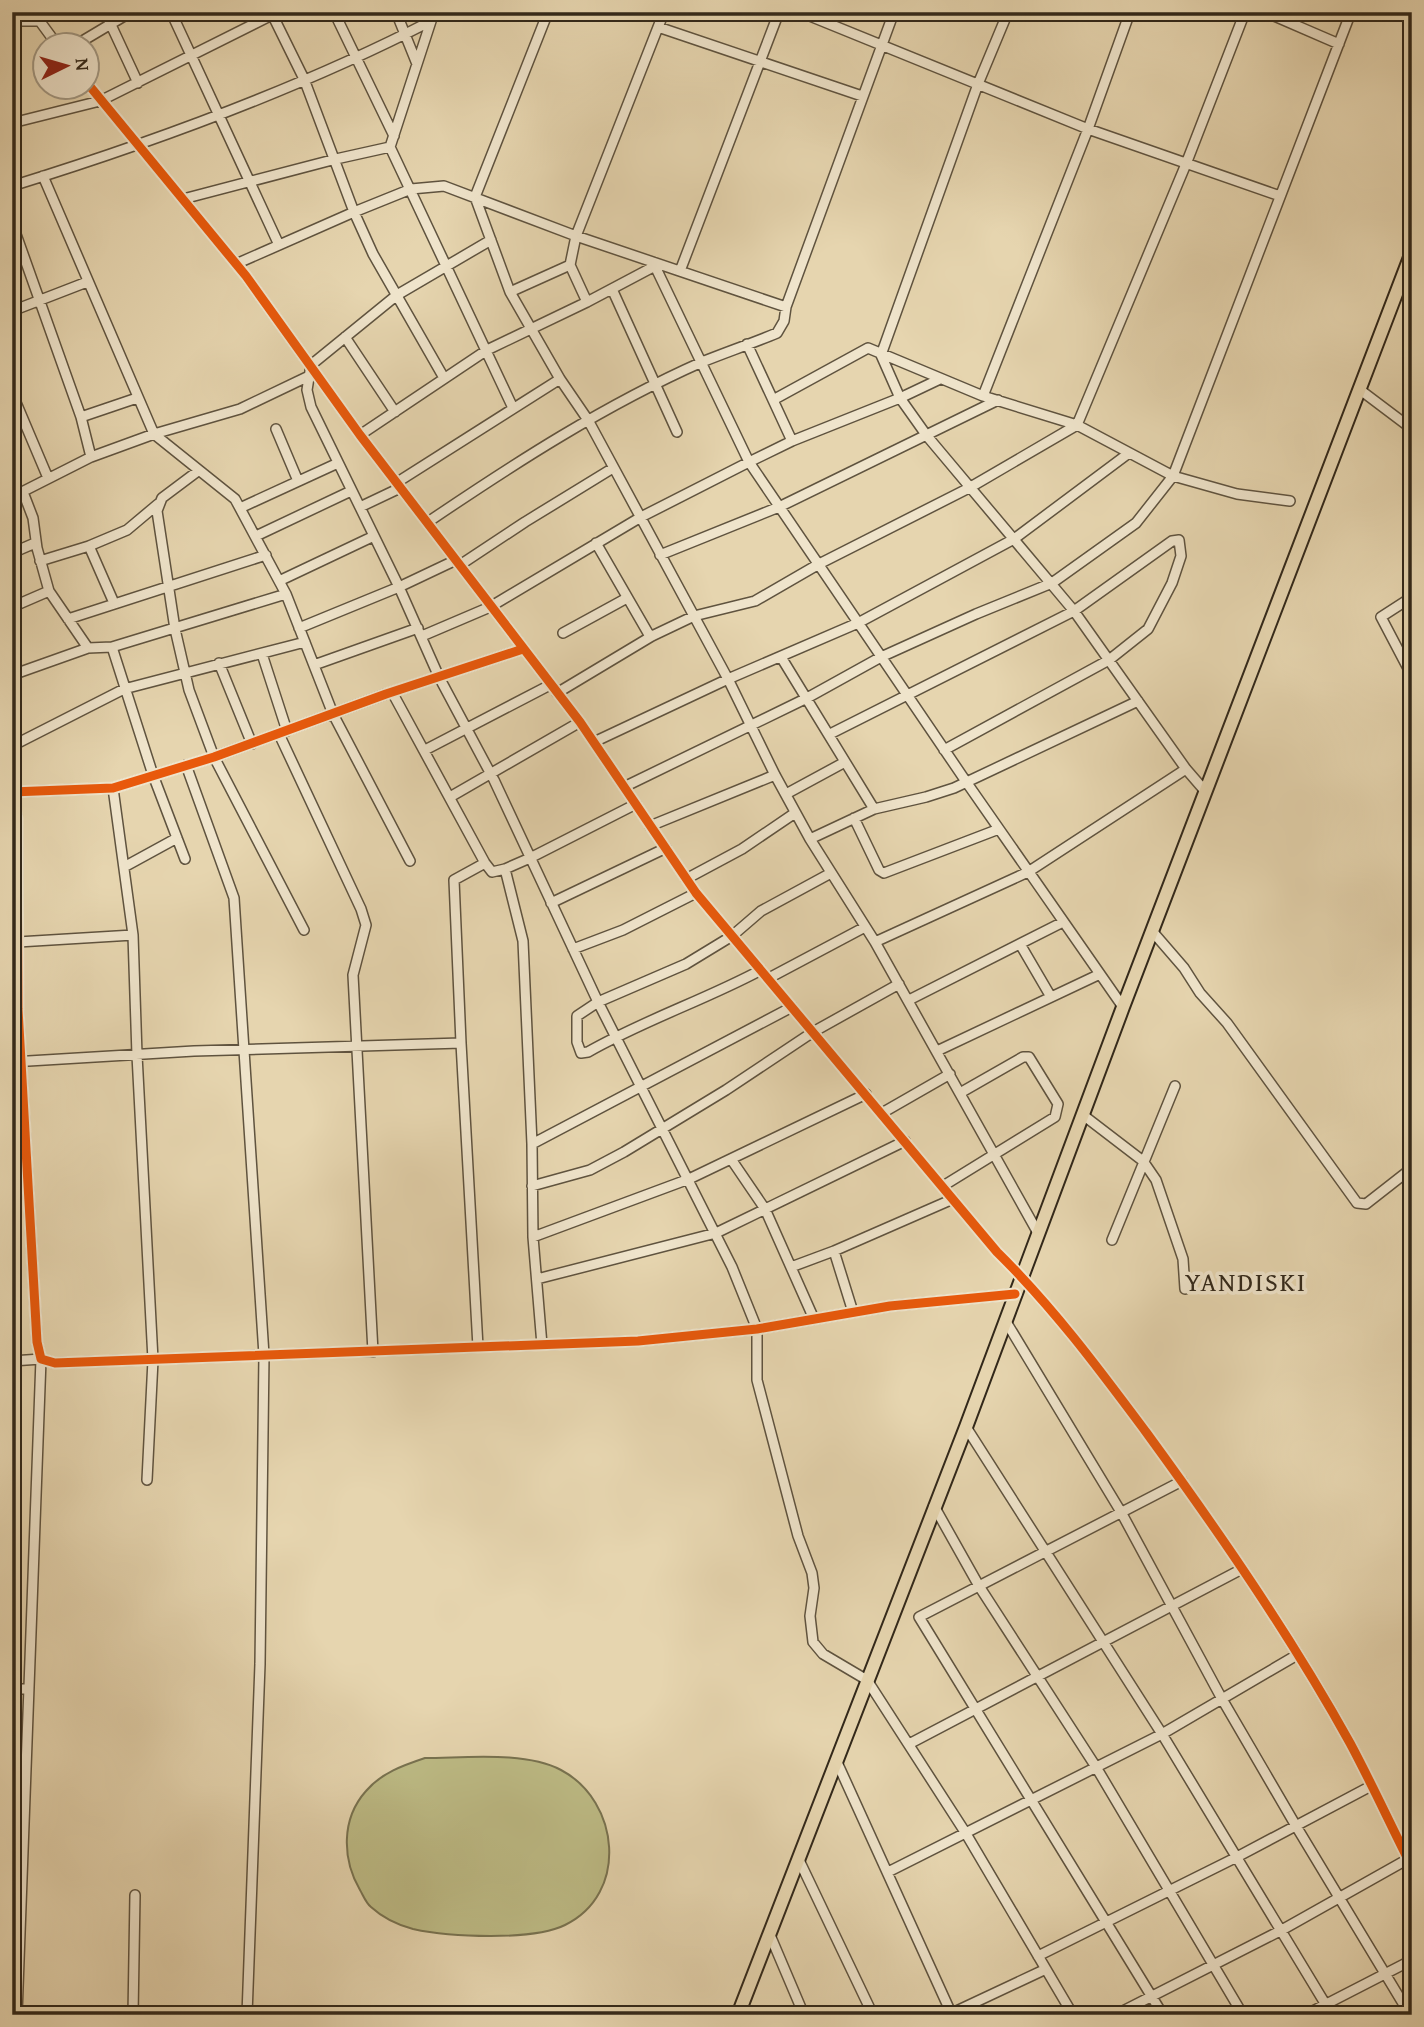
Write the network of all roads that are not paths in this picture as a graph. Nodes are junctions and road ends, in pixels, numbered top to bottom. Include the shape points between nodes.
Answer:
1 (33, 12) edge
2 (104, 12) edge
3 (131, 12) edge
4 (171, 12) edge
5 (334, 12) edge
6 (396, 12) edge
7 (548, 12) edge
8 (664, 12) edge
9 (779, 12) edge
10 (800, 12) edge
11 (894, 12) edge
12 (1007, 12) edge
13 (1130, 12) edge
14 (1245, 12) edge
15 (1265, 12) edge
16 (1351, 12) edge
17 (274, 13) edge
18 (433, 17) edge
19 (12, 21) edge
20 (40, 21) junction
21 (110, 24) junction
22 (659, 27) junction
23 (48, 32) edge
24 (97, 32) edge
25 (406, 34) junction
26 (881, 44) junction
27 (1339, 44) junction
28 (191, 53) junction
29 (355, 57) junction
30 (760, 61) junction
31 (417, 64) junction
32 (304, 79) junction
33 (138, 83) junction
34 (978, 84) junction
35 (862, 96) junction
36 (102, 100) edge
37 (96, 102) edge
38 (101, 102) edge
39 (220, 114) junction
40 (12, 123) edge
41 (1087, 129) junction
42 (394, 136) junction
43 (137, 147) junction
44 (390, 147) junction
45 (336, 159) junction
46 (1186, 164) junction
47 (43, 176) junction
48 (252, 182) junction
49 (12, 186) edge
50 (411, 190) junction
51 (1280, 196) junction
52 (475, 197) junction
53 (183, 199) junction
54 (354, 212) junction
55 (12, 223) edge
56 (576, 236) junction
57 (491, 240) junction
58 (279, 245) junction
59 (1412, 252) edge
60 (236, 264) junction
61 (654, 264) junction
62 (445, 265) junction
63 (570, 265) junction
64 (680, 271) junction
65 (88, 282) junction
66 (612, 289) junction
67 (510, 292) junction
68 (397, 295) junction
69 (39, 301) junction
70 (587, 302) junction
71 (786, 307) junction
72 (12, 311) edge
73 (532, 329) junction
74 (345, 337) junction
75 (747, 344) junction
76 (487, 350) junction
77 (881, 355) junction
78 (700, 363) junction
79 (311, 365) junction
80 (309, 376) junction
81 (444, 378) junction
82 (560, 379) junction
83 (940, 379) junction
84 (656, 386) junction
85 (1359, 389) junction
86 (12, 393) edge
87 (982, 396) junction
88 (137, 398) junction
89 (900, 398) junction
90 (773, 400) junction
91 (998, 400) junction
92 (513, 408) junction
93 (395, 412) junction
94 (81, 417) junction
95 (588, 420) junction
96 (1077, 425) junction
97 (276, 429) dead end
98 (1412, 429) edge
99 (677, 432) dead end
100 (154, 433) junction
101 (360, 435) junction
102 (927, 436) junction
103 (792, 441) junction
104 (1129, 453) junction
105 (91, 457) junction
106 (749, 462) junction
107 (338, 463) junction
108 (613, 468) junction
109 (198, 471) junction
110 (1173, 476) junction
111 (48, 478) junction
112 (298, 481) junction
113 (398, 485) junction
114 (969, 488) junction
115 (351, 491) junction
116 (23, 492) junction
117 (12, 497) edge
118 (1290, 501) dead end
119 (158, 504) junction
120 (779, 507) junction
121 (240, 508) junction
122 (360, 508) junction
123 (641, 517) junction
124 (428, 522) junction
125 (256, 536) junction
126 (374, 536) junction
127 (1014, 539) junction
128 (36, 543) junction
129 (596, 543) junction
130 (89, 546) junction
131 (13, 552) edge
132 (266, 555) junction
133 (660, 555) junction
134 (40, 561) junction
135 (458, 563) junction
136 (819, 564) junction
137 (279, 581) junction
138 (1052, 583) junction
139 (169, 585) junction
140 (399, 587) junction
141 (48, 591) junction
142 (286, 594) junction
143 (1412, 597) edge
144 (627, 598) junction
145 (114, 603) junction
146 (12, 607) edge
147 (490, 607) junction
148 (1074, 611) junction
149 (694, 616) junction
150 (68, 619) junction
151 (858, 623) junction
152 (299, 628) junction
153 (175, 629) junction
154 (420, 632) junction
155 (563, 633) dead end
156 (652, 636) junction
157 (305, 642) junction
158 (112, 647) junction
159 (89, 648) junction
160 (523, 649) junction
161 (262, 654) junction
162 (782, 657) junction
163 (881, 657) junction
164 (1109, 660) junction
165 (219, 663) junction
166 (314, 666) junction
167 (184, 672) junction
168 (12, 675) edge
169 (1412, 676) edge
170 (439, 677) junction
171 (728, 679) junction
172 (550, 685) junction
173 (124, 689) junction
174 (392, 692) junction
175 (556, 694) junction
176 (908, 697) junction
177 (807, 698) junction
178 (1138, 701) junction
179 (332, 713) junction
180 (580, 722) junction
181 (750, 726) junction
182 (466, 727) junction
183 (283, 732) junction
184 (830, 734) junction
185 (594, 742) junction
186 (252, 744) junction
187 (12, 746) edge
188 (425, 750) junction
189 (944, 750) junction
190 (214, 757) junction
191 (845, 762) junction
192 (187, 765) junction
193 (1186, 769) junction
194 (490, 773) junction
195 (153, 775) junction
196 (775, 775) junction
197 (967, 783) junction
198 (624, 787) junction
199 (113, 788) junction
200 (1205, 791) junction
201 (12, 792) edge
202 (786, 794) junction
203 (450, 797) junction
204 (636, 804) junction
205 (874, 809) junction
206 (795, 813) junction
207 (854, 818) junction
208 (650, 826) junction
209 (999, 829) junction
210 (177, 838) junction
211 (810, 839) junction
212 (666, 849) junction
213 (530, 858) junction
214 (185, 859) dead end
215 (410, 861) dead end
216 (485, 863) junction
217 (124, 867) junction
218 (505, 869) junction
219 (1028, 872) junction
220 (831, 873) junction
221 (686, 879) junction
222 (696, 893) junction
223 (551, 903) junction
224 (1063, 922) junction
225 (865, 927) junction
226 (304, 930) dead end
227 (1152, 931) junction
228 (132, 935) junction
229 (732, 936) junction
230 (18, 942) junction
231 (875, 942) junction
232 (1020, 944) junction
233 (573, 949) junction
234 (761, 970) junction
235 (1100, 974) junction
236 (769, 978) junction
237 (899, 985) junction
238 (1051, 997) junction
239 (909, 1000) junction
240 (598, 1002) junction
241 (792, 1007) junction
242 (1123, 1007) junction
243 (813, 1032) junction
244 (617, 1036) junction
245 (461, 1043) junction
246 (357, 1048) junction
247 (243, 1051) junction
248 (937, 1051) junction
249 (136, 1055) junction
250 (17, 1062) edge
251 (950, 1074) junction
252 (1175, 1086) dead end
253 (642, 1088) junction
254 (960, 1093) junction
255 (866, 1094) junction
256 (882, 1113) junction
257 (1083, 1115) junction
258 (663, 1128) junction
259 (905, 1141) junction
260 (532, 1144) junction
261 (994, 1154) junction
262 (731, 1159) junction
263 (1143, 1161) junction
264 (1412, 1168) edge
265 (689, 1179) junction
266 (533, 1186) junction
267 (943, 1186) junction
268 (953, 1199) junction
269 (765, 1209) junction
270 (716, 1233) junction
271 (1038, 1233) junction
272 (533, 1237) junction
273 (1112, 1240) dead end
274 (834, 1251) junction
275 (791, 1267) junction
276 (1022, 1276) junction
277 (537, 1279) junction
278 (1185, 1289) dead end
279 (1015, 1294) junction
280 (853, 1312) junction
281 (814, 1319) junction
282 (1005, 1320) junction
283 (757, 1329) junction
284 (542, 1345) junction
285 (478, 1347) junction
286 (373, 1352) junction
287 (264, 1356) junction
288 (41, 1359) junction
289 (153, 1360) junction
290 (12, 1362) edge
291 (966, 1427) junction
292 (147, 1480) dead end
293 (1182, 1481) junction
294 (934, 1506) junction
295 (1121, 1512) junction
296 (1047, 1551) junction
297 (1242, 1569) junction
298 (979, 1586) junction
299 (1173, 1606) junction
300 (1102, 1641) junction
301 (1297, 1655) junction
302 (1039, 1676) junction
303 (867, 1680) junction
304 (12, 1689) edge
305 (27, 1689) junction
306 (1222, 1699) junction
307 (975, 1709) junction
308 (1161, 1734) junction
309 (909, 1744) junction
310 (836, 1760) junction
311 (1096, 1767) junction
312 (1371, 1786) junction
313 (1031, 1799) junction
314 (1296, 1826) junction
315 (965, 1832) junction
316 (1235, 1858) junction
317 (799, 1860) junction
318 (1410, 1863) edge
319 (888, 1871) junction
320 (1170, 1891) junction
321 (135, 1895) dead end
322 (1339, 1897) junction
323 (1106, 1923) junction
324 (1280, 1931) junction
325 (770, 1935) junction
326 (1038, 1956) junction
327 (1412, 1959) edge
328 (1214, 1965) junction
329 (1046, 1969) junction
330 (1384, 1974) junction
331 (1151, 1996) junction
332 (1325, 2004) junction
333 (950, 2014) edge
334 (17, 2015) edge
335 (132, 2015) edge
336 (247, 2015) edge
337 (738, 2015) edge
338 (804, 2015) edge
339 (873, 2015) edge
340 (1073, 2015) edge
341 (1115, 2015) edge
342 (1163, 2015) edge
343 (1243, 2015) edge
344 (1305, 2015) edge
345 (1332, 2015) edge
346 (1410, 2015) edge

1 - 20 street
2 - 21 street
3 - 21 street
4 - 28 street
5 - 29 street
6 - 25 street
7 - 52 street
8 - 22 street
9 - 30 street
10 - 26 street
11 - 26 street
12 - 34 street
13 - 41 street
14 - 46 street
15 - 27 street
16 - 27 street
17 - 28 street
17 - 32 street
18 - 25 street
18 - 31 street
19 - 20 street
20 - 23 street
21 - 24 street
21 - 33 street
22 - 30 street
22 - 56 street
25 - 29 street
25 - 31 street
26 - 34 street
26 - 35 street
27 - 51 street
28 - 33 street
28 - 39 street
29 - 32 street
29 - 42 street
30 - 35 street
30 - 64 street
31 - 42 street
32 - 39 street
32 - 45 street
33 - 36 street
34 - 41 street
34 - 77 street
35 - 71 street
37 - 40 street
38 - 43 street
39 - 43 street
39 - 48 street
41 - 46 street
41 - 87 street
42 - 44 street
43 - 47 street
43 - 53 street
44 - 45 street
44 - 50 street
45 - 48 street
45 - 54 street
46 - 51 street
46 - 96 street
47 - 49 street
47 - 65 street
48 - 53 street
48 - 58 street
50 - 52 street via 444,186
50 - 54 street
50 - 62 street
51 - 110 street
52 - 56 street
52 - 57 street
53 - 60 street
54 - 58 street
54 - 68 street
55 - 69 street
56 - 61 street
56 - 63 street
57 - 62 street
57 - 67 street
58 - 60 street
59 - 85 main road
60 - 79 street
61 - 64 street
61 - 66 street
61 - 78 street
62 - 68 street
62 - 76 street
63 - 67 street
63 - 70 street
64 - 71 street
65 - 69 street
65 - 88 street
66 - 70 street
66 - 84 street
67 - 73 street
68 - 74 street
68 - 81 street
69 - 72 street
69 - 94 street
70 - 73 street
71 - 75 street via 778,333
73 - 76 street
73 - 82 street
74 - 79 street
74 - 93 street
75 - 78 street
75 - 90 street
76 - 81 street
76 - 92 street
77 - 83 street
77 - 89 street
77 - 90 street via 868,348
78 - 84 street
78 - 106 street
79 - 80 street
79 - 101 street
80 - 100 street via 240,409
80 - 107 street via 311,407
81 - 93 street
82 - 92 street
82 - 95 street
83 - 87 street
83 - 89 street
84 - 95 street
84 - 99 street
85 - 98 street
85 - 200 main road
86 - 111 street
87 - 91 street
88 - 94 street
88 - 100 street
89 - 102 street
89 - 103 street
90 - 103 street
91 - 96 street
91 - 102 street
92 - 113 street
93 - 101 street
94 - 105 street
95 - 108 street
95 - 124 street
96 - 104 street
96 - 114 street
97 - 112 street
100 - 105 street
100 - 109 street
101 - 113 street
102 - 114 street
102 - 120 street
103 - 106 street
104 - 110 street
104 - 127 street
105 - 111 street
106 - 120 street
106 - 123 street
107 - 112 street
107 - 115 street
108 - 123 street
108 - 135 street
109 - 119 street
109 - 121 street
110 - 118 street via 1237,494
110 - 138 street via 1136,523
111 - 116 street
112 - 121 street
113 - 122 street
113 - 124 street
114 - 127 street
114 - 136 street
115 - 122 street
115 - 125 street
116 - 117 street
116 - 128 street
119 - 130 street via 127,530
119 - 139 street
120 - 133 street
120 - 136 street
121 - 125 street
122 - 126 street
123 - 129 street
123 - 133 street
124 - 135 street
125 - 132 street
126 - 137 street
126 - 140 street
127 - 138 street
127 - 151 street
128 - 131 street
128 - 134 street
129 - 144 street
129 - 147 street
130 - 134 street
130 - 145 street
132 - 137 street
132 - 139 street
133 - 149 street
134 - 141 street
135 - 140 street
135 - 147 street
136 - 149 street via 755,601
136 - 151 street
137 - 142 street
138 - 148 street
138 - 163 street
139 - 145 street
139 - 153 street
140 - 152 street
140 - 154 street
141 - 146 street
141 - 150 street
142 - 152 street
142 - 153 street
143 - 169 street via 1381,617
144 - 155 street
144 - 156 street
145 - 150 street
147 - 154 street
147 - 160 street
148 - 164 street
148 - 164 street via 1179,540 1181,556 1172,583 1148,629
148 - 176 street
149 - 156 street
149 - 171 street
150 - 159 street
151 - 162 street
151 - 163 street
152 - 157 street
153 - 158 street
153 - 167 street
154 - 166 street
154 - 170 street
156 - 175 street
157 - 161 street
157 - 166 street
158 - 159 street
158 - 173 street
159 - 168 street
160 - 170 street
160 - 172 street
161 - 165 street
161 - 183 street
162 - 171 street
162 - 177 street
163 - 176 street
163 - 177 street
164 - 178 street
164 - 189 street
165 - 167 street
165 - 186 street
166 - 179 street
167 - 173 street
167 - 190 street
170 - 174 street
170 - 182 street
171 - 181 street
171 - 185 street
172 - 175 street
172 - 182 street
173 - 187 street
173 - 195 street
174 - 179 street
174 - 188 street
175 - 180 street
176 - 184 street
176 - 189 street
177 - 181 street
177 - 184 street
178 - 193 street
178 - 197 street
179 - 183 street
179 - 215 street
180 - 185 street
180 - 194 street
181 - 196 street
181 - 198 street
182 - 188 street
182 - 194 street
183 - 186 street
183 - 246 street via 366,925 353,975
184 - 191 street
185 - 198 street
186 - 190 street
188 - 203 street
189 - 197 street
190 - 192 street
190 - 226 street
191 - 202 street
191 - 205 street
192 - 195 street
192 - 247 street via 234,898
193 - 200 street
193 - 219 street
194 - 203 street
194 - 213 street
195 - 199 street
195 - 210 street
196 - 202 street
196 - 208 street
197 - 205 street
197 - 209 street
198 - 204 street
199 - 201 street
199 - 217 street
200 - 227 main road
201 - 230 street via 17,819
202 - 206 street
203 - 216 street
204 - 208 street
204 - 213 street
205 - 207 street
206 - 211 street
206 - 221 street via 743,849
207 - 209 street via 884,873
207 - 211 street
208 - 212 street
209 - 219 street
210 - 214 street
210 - 217 street
211 - 220 street
212 - 221 street
212 - 223 street
213 - 218 street
213 - 223 street
216 - 218 street via 492,872
216 - 245 street via 454,880
217 - 228 street
218 - 260 street via 523,940
219 - 224 street
219 - 231 street
220 - 225 street
220 - 229 street via 761,911
221 - 222 street
222 - 229 street
222 - 233 street
223 - 233 street
224 - 232 street
224 - 235 street
225 - 231 street
225 - 236 street
227 - 242 main road
227 - 264 street via 1227,1023 1357,1203 1366,1204
228 - 230 street
228 - 249 street
229 - 234 street
229 - 240 street via 685,964
230 - 250 street
231 - 237 street
232 - 238 street
232 - 239 street
233 - 240 street
234 - 236 street
234 - 244 street
235 - 238 street
235 - 242 street
236 - 241 street
237 - 239 street
237 - 243 street
238 - 248 street
239 - 248 street
240 - 244 street
240 - 244 street via 577,1016 581,1053
241 - 243 street
241 - 253 street
242 - 257 main road
243 - 255 street
243 - 258 street
244 - 253 street
245 - 246 street
245 - 285 street
246 - 247 street
246 - 286 street
247 - 249 street
247 - 287 street
248 - 251 street
249 - 250 street
249 - 289 street
250 - 288 street
251 - 254 street
251 - 256 street
252 - 263 street
253 - 258 street
253 - 260 street
254 - 261 street
254 - 261 street via 1029,1057 1058,1104 1055,1117
255 - 256 street
255 - 262 street
256 - 259 street
257 - 263 street
257 - 271 main road
258 - 265 street
258 - 266 street via 590,1170
259 - 267 street
259 - 269 street
260 - 266 street
261 - 267 street
261 - 271 street
262 - 265 street
262 - 269 street
263 - 273 street
263 - 278 street via 1165,1202 1183,1259
265 - 270 street
265 - 272 street
266 - 272 street
267 - 268 street
268 - 274 street
268 - 276 street
269 - 270 street
269 - 275 street
270 - 277 street
270 - 283 street
271 - 276 main road
272 - 277 street
274 - 275 street
274 - 280 street
275 - 281 street
276 - 279 main road
276 - 293 street
277 - 284 street
279 - 280 street
279 - 282 main road
280 - 281 street
281 - 283 street
282 - 291 main road
282 - 295 street
283 - 284 street
283 - 303 street via 757,1380 812,1573 813,1642 823,1654
284 - 285 street
285 - 286 street
286 - 287 street
287 - 289 street
287 - 336 street via 260,1664
288 - 289 street via 55,1363
288 - 290 street
288 - 305 street
289 - 292 street
291 - 294 main road
291 - 296 street
293 - 295 street
293 - 297 street
294 - 298 street
294 - 303 main road
295 - 296 street
295 - 299 street
296 - 298 street
296 - 300 street
297 - 299 street
297 - 301 street
298 - 302 street
298 - 307 street via 919,1617
299 - 300 street
299 - 306 street
300 - 302 street
300 - 308 street
301 - 306 street
301 - 312 street
302 - 307 street
302 - 311 street
303 - 309 street
303 - 310 main road
304 - 305 street
305 - 334 street
306 - 308 street
306 - 314 street
307 - 309 street
307 - 313 street
308 - 311 street
308 - 316 street
309 - 315 street
310 - 317 main road
310 - 319 street
311 - 313 street
311 - 320 street
312 - 314 street
312 - 318 street
313 - 315 street
313 - 323 street
314 - 316 street
314 - 322 street
315 - 319 street
315 - 326 street
316 - 320 street
316 - 324 street
317 - 325 main road
317 - 339 street
318 - 322 street
319 - 333 street
320 - 323 street
320 - 328 street
321 - 335 street
322 - 324 street
322 - 330 street
323 - 326 street
323 - 331 street
324 - 328 street
324 - 332 street
325 - 337 main road
325 - 338 street
326 - 329 street
327 - 330 street
328 - 331 street
328 - 343 street
329 - 333 street
329 - 340 street
330 - 332 street
330 - 346 street
331 - 341 street
331 - 342 street
332 - 344 street
332 - 345 street

